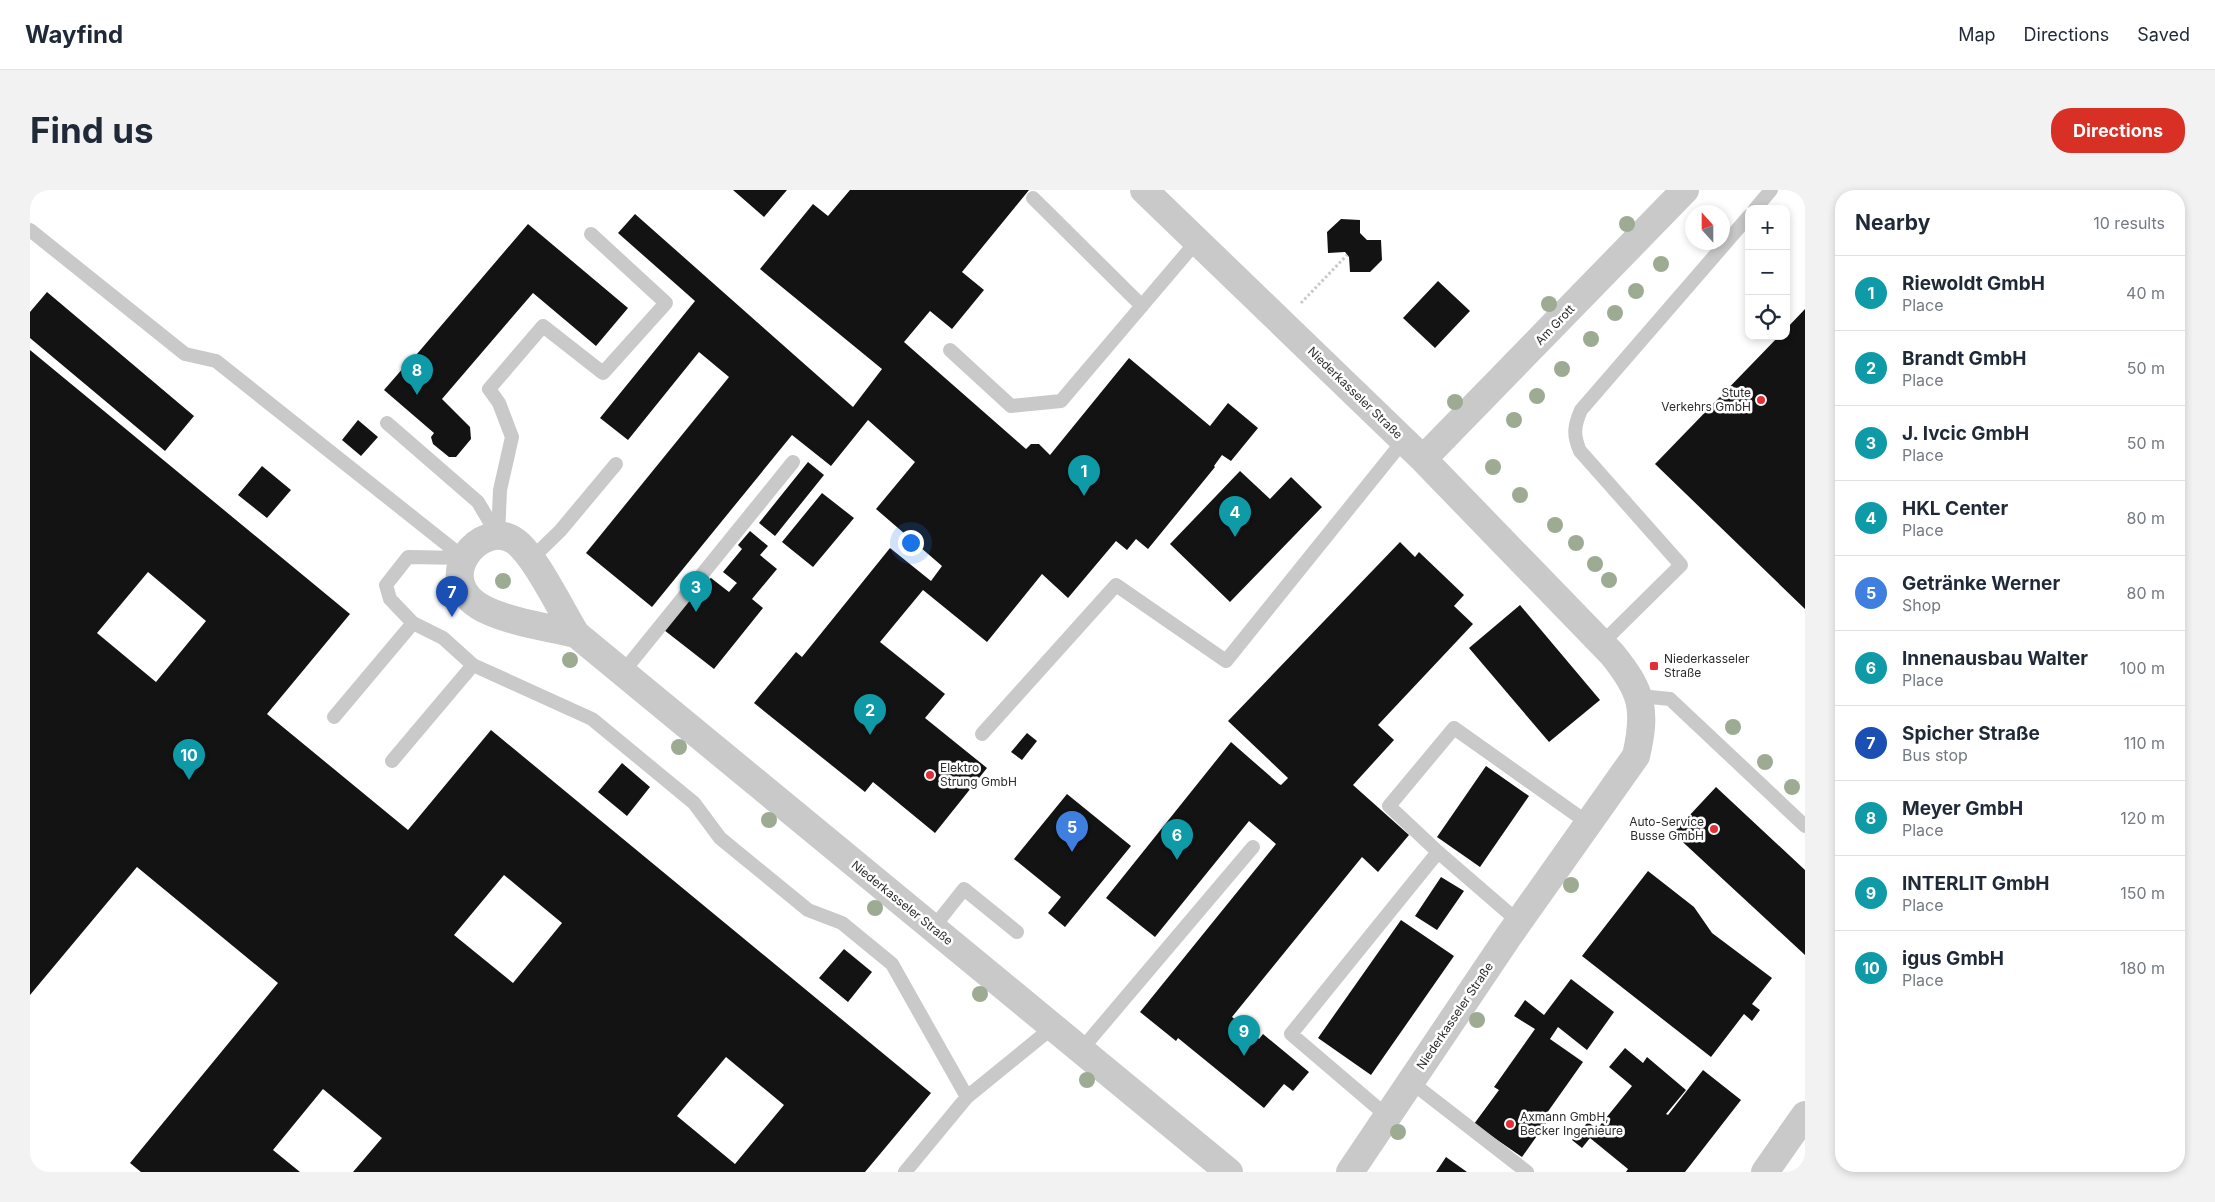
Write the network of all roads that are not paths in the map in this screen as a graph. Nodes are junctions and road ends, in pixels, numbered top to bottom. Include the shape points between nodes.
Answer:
1 (1685, 190) edge
2 (1771, 190) edge
3 (1156, 194) edge
4 (1033, 198) dead end
5 (1758, 205) edge
6 (1745, 221) edge
7 (30, 230) edge
8 (591, 234) dead end
9 (1197, 241) junction
10 (1142, 306) junction
11 (950, 350) dead end
12 (386, 424) dead end
13 (1414, 449) junction
14 (793, 462) dead end
15 (616, 464) dead end
16 (498, 536) junction
17 (464, 558) junction
18 (531, 560) junction
19 (413, 623) junction
20 (576, 634) junction
21 (1602, 643) junction
22 (473, 665) junction
23 (622, 672) junction
24 (1640, 696) junction
25 (334, 717) dead end
26 (982, 734) dead end
27 (392, 761) dead end
28 (1588, 824) junction
29 (1805, 826) edge
30 (1253, 847) dead end
31 (1438, 852) junction
32 (1519, 922) junction
33 (933, 928) junction
34 (1017, 932) dead end
35 (1053, 1027) junction
36 (1081, 1050) junction
37 (1411, 1082) junction
38 (968, 1097) junction
39 (1805, 1115) edge
40 (1387, 1116) junction
41 (905, 1172) edge
42 (1229, 1172) edge
43 (1350, 1172) edge
44 (1527, 1172) edge
45 (1765, 1172) edge

1 - 13 street, Am Grott
2 - 5 lane
3 - 9 street, Niederkasseler Straße
4 - 10 lane
6 - 21 lane via 1581,410 1574,425 1580,451 1681,565
7 - 17 lane via 184,354 216,361
8 - 16 lane via 666,303 604,373 543,326 489,389 499,403 512,437 500,490
9 - 10 lane
9 - 13 street, Niederkasseler Straße
10 - 11 lane via 1061,401 1011,406
12 - 16 lane via 478,502
13 - 21 street, Niederkasseler Straße
13 - 26 lane via 1226,661 1116,585
14 - 23 lane
15 - 18 lane
16 - 17 street via 480,542
16 - 18 street, Niederkasseler Straße via 515,541
17 - 19 lane via 408,557 386,585 390,599
17 - 20 street, Niederkasseler Straße via 459,572 460,583 482,608
18 - 20 street, Niederkasseler Straße
19 - 22 lane via 443,638
19 - 25 lane
20 - 23 street, Niederkasseler Straße
21 - 24 street, Niederkasseler Straße via 1629,674
22 - 27 lane
22 - 38 lane via 592,720 694,803 720,838 808,910 842,923 892,964
23 - 33 street, Niederkasseler Straße
24 - 28 street, Niederkasseler Straße via 1641,733 1636,756
24 - 29 lane via 1670,699
28 - 31 lane via 1454,728 1389,806
28 - 32 street, Niederkasseler Straße
30 - 36 lane
31 - 32 lane
31 - 40 lane via 1291,1034
32 - 37 street, Niederkasseler Straße
33 - 34 lane via 964,889
33 - 35 street, Niederkasseler Straße
35 - 36 street, Niederkasseler Straße
35 - 38 lane
36 - 42 street, Niederkasseler Straße
37 - 40 street, Niederkasseler Straße
37 - 44 lane
38 - 41 lane
39 - 45 street
40 - 43 street, Niederkasseler Straße

